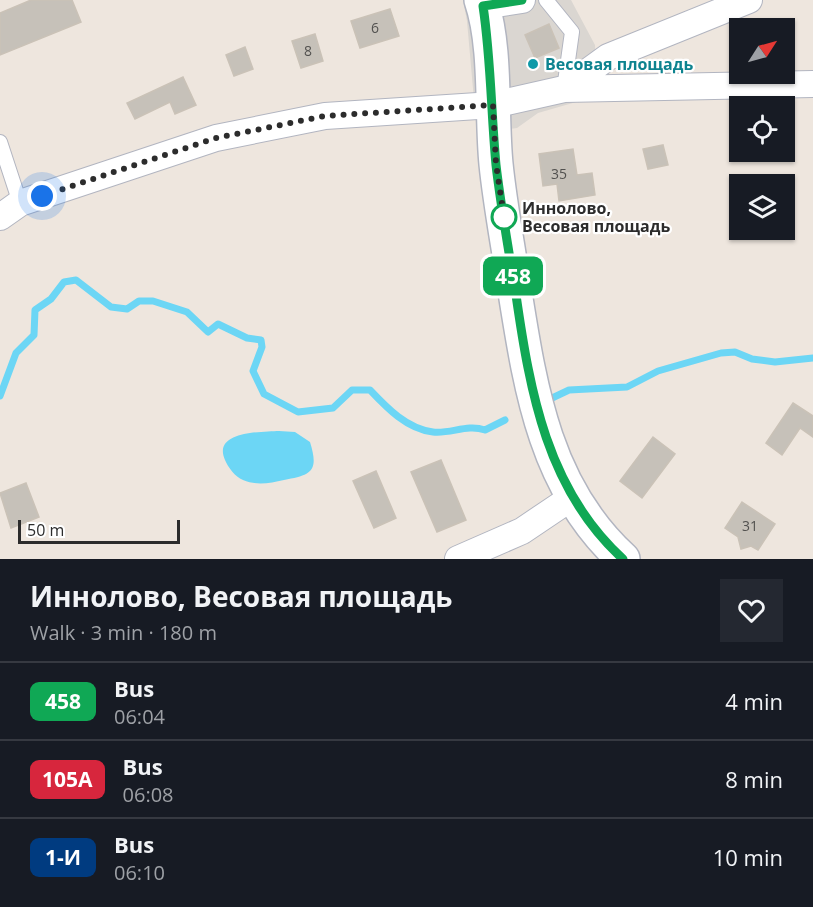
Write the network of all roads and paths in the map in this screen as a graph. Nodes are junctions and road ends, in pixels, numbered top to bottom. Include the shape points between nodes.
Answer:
1 (522, 0) edge
2 (546, 0) edge
3 (749, 0) edge
4 (482, 3) edge
5 (813, 84) edge
6 (564, 89) junction
7 (493, 105) junction
8 (0, 141) edge
9 (10, 210) edge
10 (571, 498) junction
11 (458, 559) edge
12 (623, 559) edge

1 - 4 street
2 - 6 lane via 572,32
3 - 6 street via 608,57
4 - 7 main road
5 - 6 street
6 - 7 street
7 - 9 street via 325,116 216,138
7 - 10 main road via 496,164 529,379
8 - 9 lane
10 - 11 street via 522,531
10 - 12 main road

